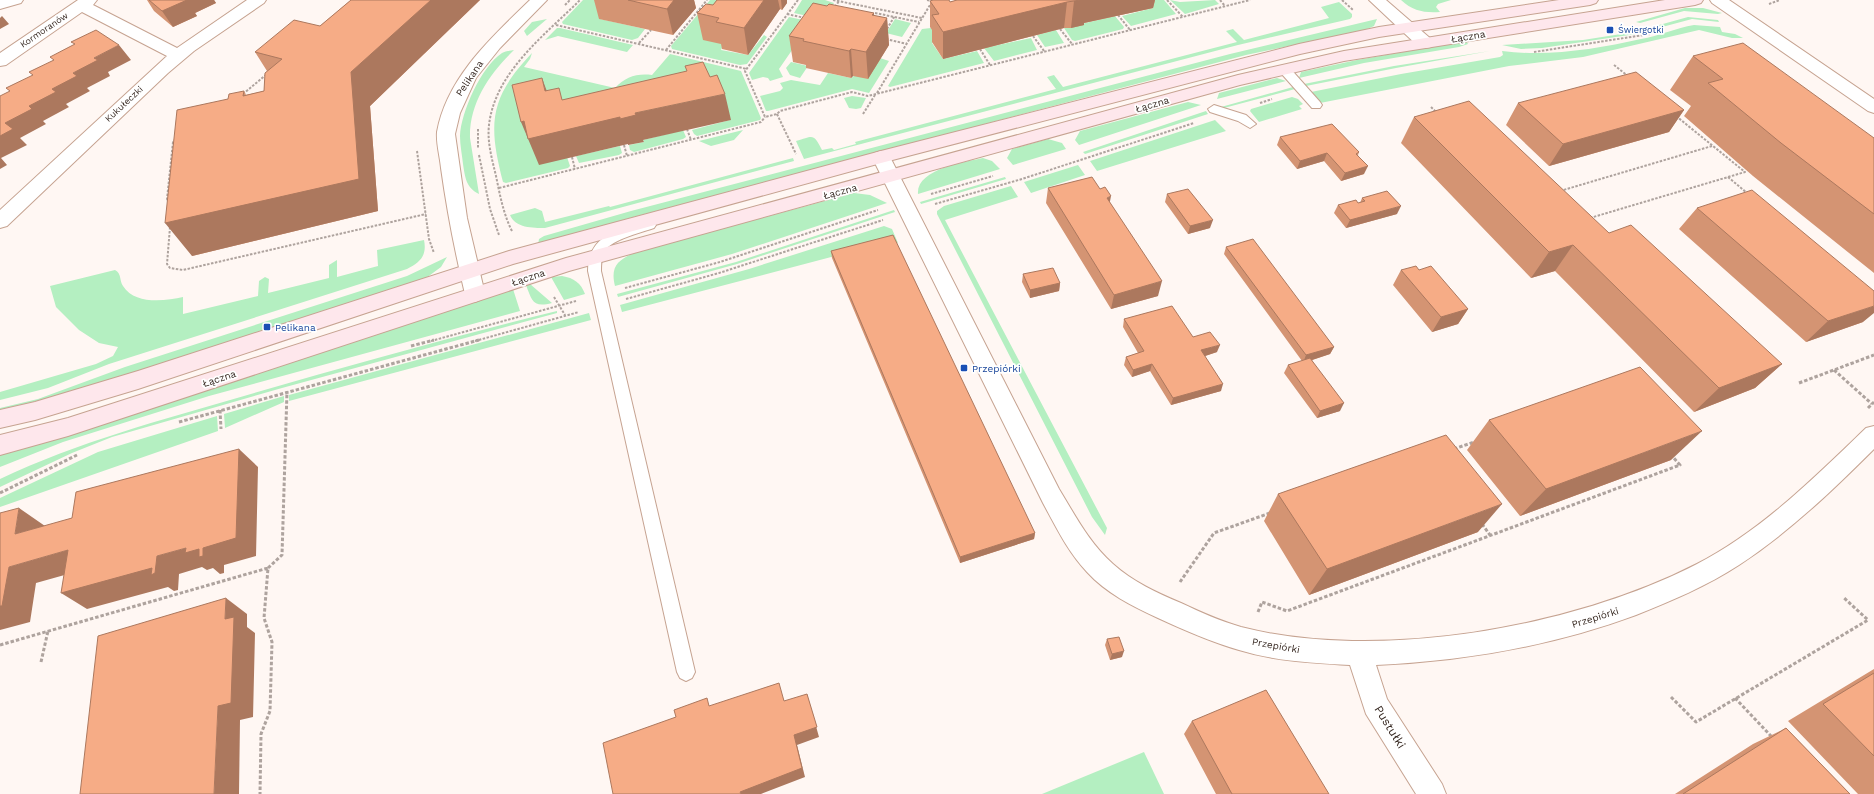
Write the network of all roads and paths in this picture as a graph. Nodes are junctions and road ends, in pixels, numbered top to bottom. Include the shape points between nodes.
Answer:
1 (15, 0) edge
2 (258, 0) edge
3 (538, 0) edge
4 (580, 0) edge
5 (707, 0) edge
6 (798, 0) edge
7 (833, 0) edge
8 (927, 0) edge
9 (1168, 0) edge
10 (1220, 0) edge
11 (1250, 0) edge
12 (1377, 0) edge
13 (1590, 0) edge
14 (1695, 0) edge
15 (1718, 0) edge
16 (840, 1) junction
17 (933, 1) edge
18 (85, 2) edge
19 (938, 2) edge
20 (0, 4) edge
21 (1226, 6) junction
22 (878, 9) junction
23 (832, 12) edge
24 (875, 13) junction
25 (787, 14) junction
26 (1118, 15) dead end
27 (894, 17) junction
28 (1183, 17) junction
29 (806, 18) edge
30 (872, 18) edge
31 (922, 18) junction
32 (919, 22) junction
33 (556, 25) junction
34 (1408, 28) junction
35 (1060, 29) edge
36 (651, 30) edge
37 (1130, 30) junction
38 (884, 33) edge
39 (1650, 33) dead end
40 (1033, 36) edge
41 (881, 38) edge
42 (1425, 43) junction
43 (640, 44) junction
44 (907, 44) junction
45 (1072, 44) junction
46 (638, 47) dead end
47 (980, 49) edge
48 (666, 50) junction
49 (1044, 51) junction
50 (1530, 52) dead end
51 (178, 55) junction
52 (0, 61) edge
53 (990, 65) junction
54 (1614, 65) dead end
55 (747, 69) junction
56 (1284, 69) junction
57 (272, 70) edge
58 (1633, 80) edge
59 (876, 94) junction
60 (243, 95) edge
61 (1273, 99) dead end
62 (1258, 103) dead end
63 (1316, 105) dead end
64 (1431, 107) dead end
65 (1874, 107) edge
66 (1214, 109) dead end
67 (777, 114) junction
68 (863, 114) dead end
69 (1676, 115) edge
70 (1440, 116) edge
71 (765, 117) junction
72 (479, 122) dead end
73 (1198, 122) dead end
74 (1250, 124) dead end
75 (687, 129) edge
76 (178, 138) edge
77 (691, 140) junction
78 (791, 143) dead end
79 (624, 145) edge
80 (1713, 145) junction
81 (627, 156) junction
82 (572, 157) edge
83 (881, 157) junction
84 (575, 169) junction
85 (891, 177) junction
86 (1728, 177) junction
87 (499, 188) junction
88 (1553, 193) edge
89 (1752, 197) edge
90 (172, 206) edge
91 (929, 207) dead end
92 (883, 208) dead end
93 (685, 211) junction
94 (1589, 218) edge
95 (885, 220) dead end
96 (0, 221) edge
97 (171, 222) edge
98 (514, 235) dead end
99 (500, 236) dead end
100 (434, 253) dead end
101 (595, 257) junction
102 (470, 271) junction
103 (624, 288) dead end
104 (475, 294) junction
105 (619, 301) dead end
106 (558, 302) dead end
107 (580, 311) dead end
108 (566, 315) junction
109 (1874, 355) edge
110 (1834, 370) junction
111 (1799, 383) dead end
112 (287, 391) junction
113 (1873, 403) edge
114 (220, 410) junction
115 (1866, 410) dead end
116 (0, 420) edge
117 (177, 422) dead end
118 (221, 429) dead end
119 (1874, 434) edge
120 (1481, 440) dead end
121 (0, 445) edge
122 (1452, 450) edge
123 (82, 453) dead end
124 (1670, 454) edge
125 (0, 493) edge
126 (1273, 512) dead end
127 (1481, 523) edge
128 (1490, 535) junction
129 (268, 568) junction
130 (1179, 584) dead end
131 (1843, 597) dead end
132 (1257, 615) dead end
133 (48, 631) junction
134 (0, 645) edge
135 (1360, 654) junction
136 (41, 662) dead end
137 (686, 672) dead end
138 (1671, 697) dead end
139 (1735, 698) junction
140 (1773, 738) edge
141 (260, 794) edge
142 (1432, 794) edge

1 - 20 street
2 - 51 street, Kukułeczki
3 - 102 street, Pelikana via 480,62 463,85 451,108 446,134 457,218
4 - 33 path
5 - 48 path
6 - 25 path
7 - 16 path
8 - 17 path
9 - 28 path
10 - 21 path
11 - 21 path
12 - 34 street
13 - 34 street, Łączna
14 - 42 street, Łączna
15 - 65 street
16 - 22 path
16 - 23 path
17 - 19 path
17 - 31 path
18 - 51 street
18 - 52 street, Kormoranów
21 - 28 path
22 - 24 path
22 - 31 path
24 - 27 path
24 - 30 path
25 - 29 path
25 - 55 path
26 - 37 path
27 - 32 path
27 - 38 path
28 - 37 path
31 - 32 path
32 - 44 path
33 - 43 path
33 - 87 path via 515,67 503,83 494,102 489,134 490,151
34 - 42 street
34 - 83 street, Łączna via 1258,59
35 - 45 path
36 - 43 path
37 - 45 path
39 - 50 path
40 - 49 path
41 - 44 path
42 - 56 street, Łączna
43 - 46 path
43 - 48 path
44 - 59 path
45 - 49 path
47 - 53 path
48 - 55 path
49 - 53 path
51 - 96 street, Kukułeczki
53 - 59 path
54 - 58 path
55 - 71 path
56 - 63 lane
56 - 85 street, Łączna
57 - 60 path
59 - 67 path via 868,96 852,92 780,111
59 - 68 path
61 - 62 path
64 - 70 path
66 - 74 lane via 1242,118
67 - 71 path
67 - 78 path
69 - 80 path
71 - 77 path via 761,122
72 - 99 path via 478,149 494,224
73 - 91 path
75 - 77 path
76 - 90 path via 173,142 167,199
77 - 81 path
79 - 81 path
80 - 86 path via 1745,172
80 - 88 path
81 - 84 path
82 - 84 path
83 - 85 street, Przepiórki
83 - 93 street, Łączna
84 - 87 path
85 - 101 street, Łączna
85 - 135 street, Przepiórki via 1051,496 1077,541 1097,566 1118,584 1143,598 1230,635 1287,648
86 - 89 path
86 - 94 path
87 - 98 path via 505,217
92 - 103 path via 720,262
93 - 101 lane via 613,238 600,247
93 - 102 street, Łączna via 523,254
95 - 105 path via 726,272
97 - 100 path via 167,260 170,268 176,269 193,269 426,214 429,239
101 - 104 street, Łączna
101 - 137 lane via 593,264
102 - 104 street, Pelikana
102 - 116 street, Łączna via 138,380
104 - 121 street, Łączna via 68,427
106 - 108 path
107 - 108 path
108 - 112 path
109 - 110 path
110 - 111 path
110 - 113 path
112 - 114 path
112 - 129 path via 282,555
113 - 115 path
114 - 117 path
114 - 118 path
119 - 135 street, Przepiórki via 1766,532 1707,571 1660,594 1605,615 1519,636 1448,647
120 - 122 path
123 - 125 path
124 - 128 path via 1680,465
126 - 130 path via 1214,533
127 - 128 path
128 - 132 path via 1287,611 1262,602
129 - 133 path
129 - 141 path via 264,618 272,642 270,711 261,734
131 - 139 path via 1868,620
133 - 134 path
133 - 136 path
135 - 142 street, Pustułki via 1375,706
138 - 139 path via 1696,722
139 - 140 path

